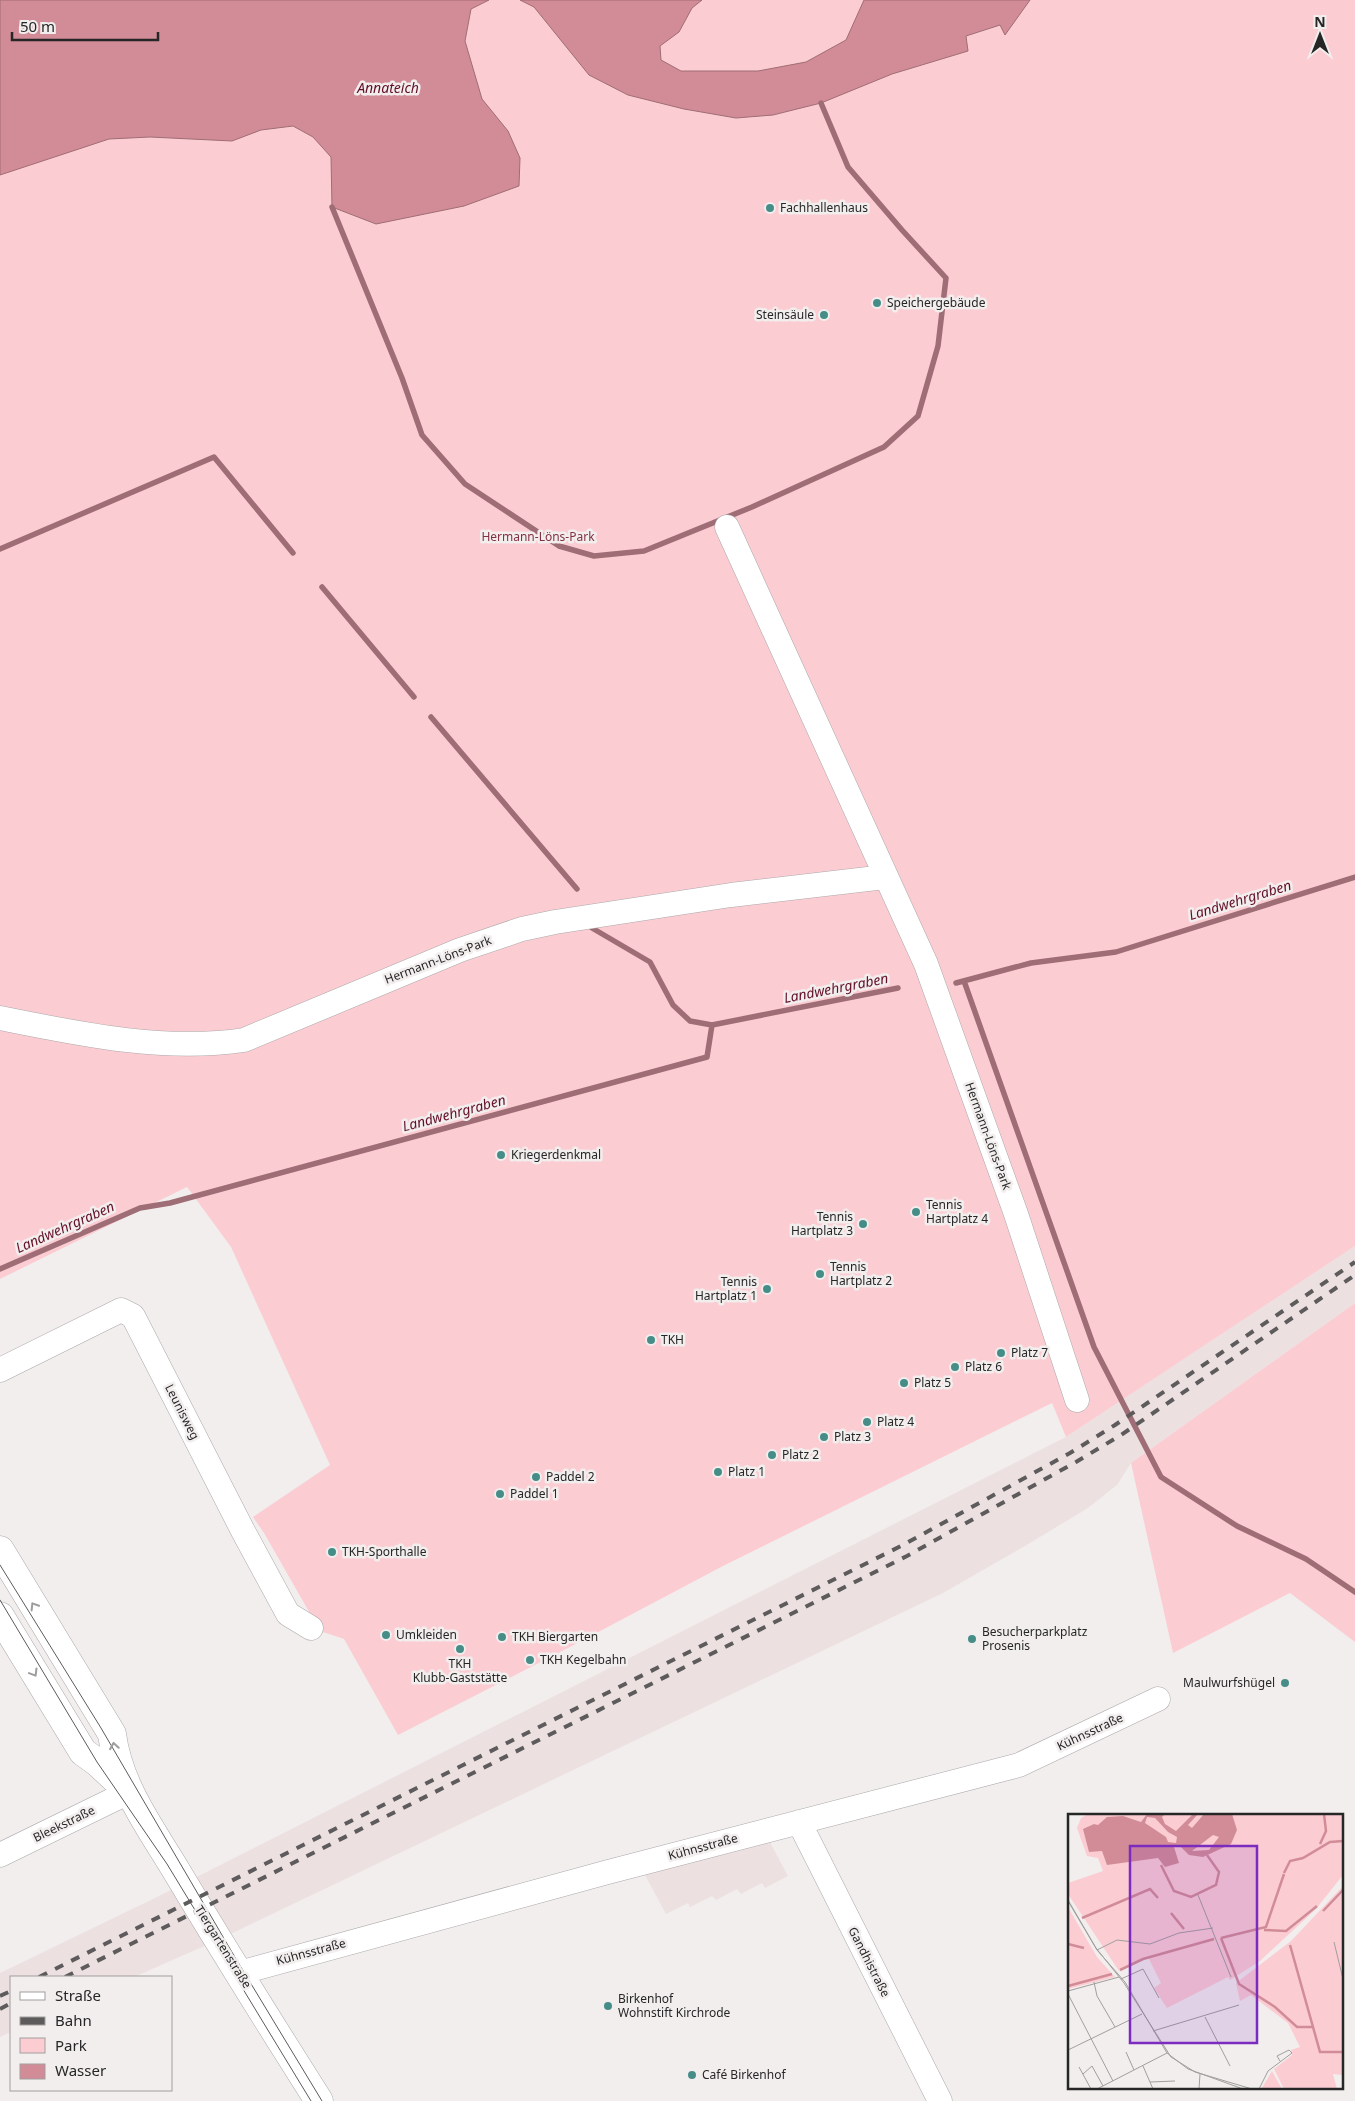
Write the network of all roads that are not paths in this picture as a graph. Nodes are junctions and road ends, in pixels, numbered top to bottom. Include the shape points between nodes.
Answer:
1 (727, 527) dead end
2 (885, 877) junction
3 (0, 1018) edge
4 (0, 1370) edge
5 (1077, 1400) dead end
6 (0, 1550) edge
7 (0, 1616) edge
8 (312, 1628) dead end
9 (1158, 1699) dead end
10 (129, 1792) junction
11 (799, 1822) junction
12 (0, 1855) edge
13 (239, 1973) junction
14 (319, 2101) edge
15 (940, 2101) edge

1 - 2 street, Hermann-Löns-Park
2 - 3 street, Hermann-Löns-Park via 731,895 522,929 460,950 244,1040 186,1045 110,1037
2 - 5 street, Hermann-Löns-Park via 926,964 1016,1214
4 - 8 street, Leunisweg via 121,1310 133,1316 288,1614
10 -> 6 main road, Tiergartenstraße via 112,1734
7 -> 10 main road, Tiergartenstraße via 83,1752
9 - 11 street, Kühnsstraße via 1019,1765
10 - 12 street, Bleekstraße
10 - 13 main road, Tiergartenstraße
11 - 13 street, Kühnsstraße
11 - 15 street, Gandhistraße
13 - 14 main road, Tiergartenstraße

